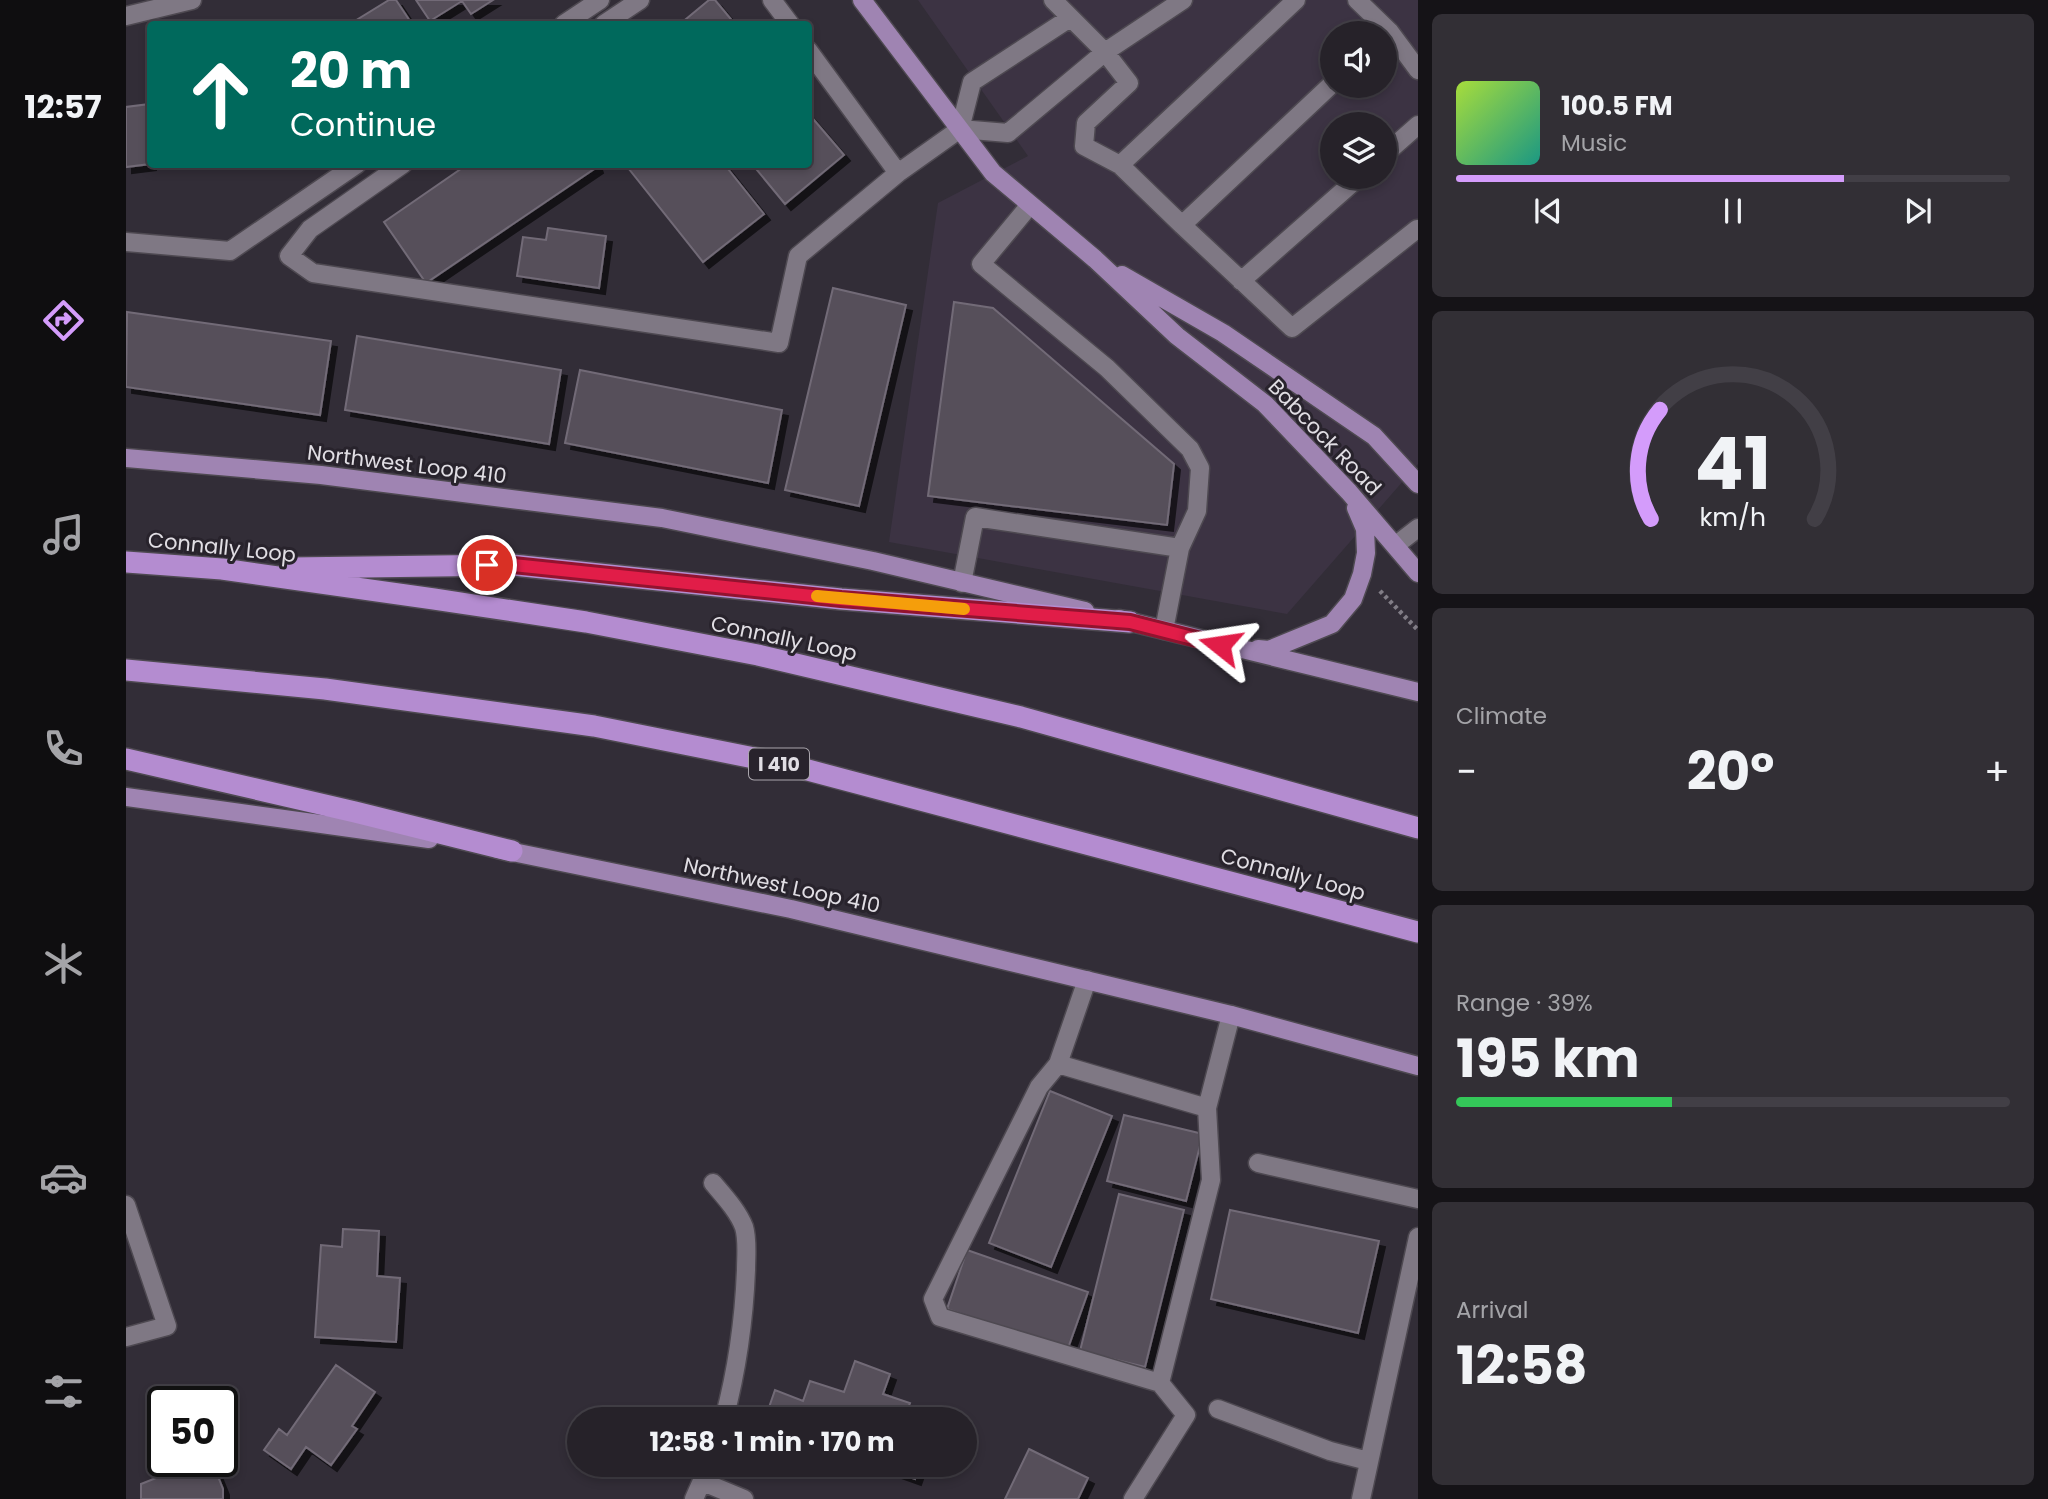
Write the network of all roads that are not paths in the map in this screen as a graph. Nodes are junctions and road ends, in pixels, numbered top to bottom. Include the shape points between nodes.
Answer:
1 (192, 0) edge
2 (600, 0) edge
3 (640, 0) edge
4 (772, 0) edge
5 (862, 0) edge
6 (1053, 0) edge
7 (1296, 0) edge
8 (1357, 0) edge
9 (1181, 1) edge
10 (126, 16) edge
11 (1070, 18) junction
12 (568, 21) edge
13 (608, 21) edge
14 (788, 21) edge
15 (1376, 21) edge
16 (1397, 46) edge
17 (1105, 52) junction
18 (812, 55) edge
19 (1418, 70) edge
20 (1320, 95) edge
21 (1418, 125) edge
22 (960, 129) junction
23 (1397, 144) edge
24 (1120, 165) junction
25 (351, 168) edge
26 (396, 168) edge
27 (898, 173) junction
28 (1345, 189) edge
29 (1031, 205) junction
30 (1182, 225) junction
31 (1417, 229) edge
32 (126, 242) edge
33 (1095, 259) junction
34 (1241, 281) junction
35 (126, 458) edge
36 (1418, 484) edge
37 (1349, 492) junction
38 (1418, 528) edge
39 (1396, 545) junction
40 (1180, 548) junction
41 (126, 562) edge
42 (222, 569) junction
43 (1418, 573) edge
44 (962, 583) junction
45 (1130, 622) junction
46 (1164, 631) junction
47 (1220, 645) junction
48 (126, 670) edge
49 (1418, 692) edge
50 (126, 760) edge
51 (126, 797) edge
52 (1418, 828) edge
53 (512, 851) junction
54 (1418, 932) edge
55 (1087, 980) junction
56 (1231, 1015) junction
57 (1058, 1064) junction
58 (1418, 1066) edge
59 (1207, 1108) junction
60 (1258, 1164) dead end
61 (713, 1183) dead end
62 (1418, 1199) edge
63 (126, 1205) edge
64 (1418, 1237) edge
65 (126, 1337) edge
66 (1160, 1383) junction
67 (727, 1407) edge
68 (1218, 1409) dead end
69 (1368, 1461) junction
70 (704, 1477) edge
71 (712, 1477) edge
72 (694, 1499) edge
73 (744, 1499) edge
74 (1133, 1499) edge
75 (1361, 1499) edge

1 - 10 street
2 - 12 street
3 - 13 street
4 - 14 street
5 - 22 main road, Babcock Road
6 - 11 street
7 - 24 street
8 - 15 street
9 - 17 street
11 - 17 street
11 - 22 street via 972,82
16 - 19 street
17 - 22 street via 1008,133
17 - 24 street via 1129,83 1086,123 1084,146
18 - 27 street
20 - 30 street
21 - 23 street
22 - 27 street
22 - 29 main road, Babcock Road via 993,173
24 - 30 street
25 - 32 street via 230,251
26 - 27 street via 310,229 289,256 313,273 779,343 798,256
28 - 34 street
29 - 33 main road, Babcock Road
29 - 40 street via 981,264 1107,368 1190,449 1200,468 1197,511
30 - 34 street
31 - 34 street via 1292,328
33 - 36 main road, Babcock Road via 1223,333 1374,436
33 - 37 main road, Babcock Road via 1177,336 1265,404
35 - 44 main road, Northwest Loop 410 via 321,475 662,518
37 - 39 main road, Babcock Road
37 - 47 main road via 1365,529 1366,553 1353,599 1332,624 1269,650
38 - 39 street
39 - 43 main road, Babcock Road
40 - 44 street via 975,517
40 - 46 street
41 - 42 highway, Connally Loop
42 - 45 highway via 513,565 841,599
42 - 52 highway, Connally Loop via 572,620 758,656 1021,717
44 - 45 main road, Northwest Loop 410
45 - 46 main road, Northwest Loop 410
46 - 47 main road, Northwest Loop 410
47 - 49 main road, Northwest Loop 410
48 - 54 highway, Connally Loop / I 410 via 325,689 580,724 776,763
50 - 53 highway
51 - 53 main road, Northwest Loop 410
53 - 55 main road, Northwest Loop 410 via 791,909
55 - 56 main road, Northwest Loop 410
55 - 57 street
56 - 58 main road, Northwest Loop 410
56 - 59 street
57 - 59 street
57 - 66 street via 1039,1087 933,1299 940,1317
59 - 66 street via 1211,1180
60 - 62 street
61 - 67 street via 744,1227 747,1245 744,1311
63 - 65 street via 167,1326
64 - 69 street
66 - 74 street via 1186,1415
68 - 69 street
69 - 75 street
70 - 72 street
71 - 73 street

